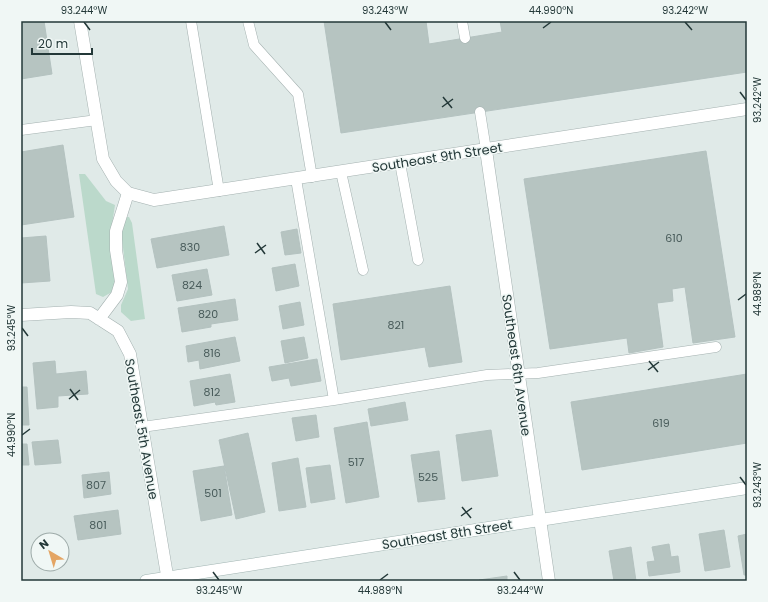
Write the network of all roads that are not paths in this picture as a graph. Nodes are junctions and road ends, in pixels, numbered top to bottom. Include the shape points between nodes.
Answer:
1 (80, 21) edge
2 (191, 21) edge
3 (248, 21) edge
4 (462, 21) edge
5 (466, 38) dead end
6 (747, 109) edge
7 (480, 112) dead end
8 (97, 120) junction
9 (21, 130) edge
10 (486, 150) junction
11 (400, 163) junction
12 (341, 172) junction
13 (312, 177) junction
14 (296, 179) junction
15 (219, 191) junction
16 (128, 193) junction
17 (418, 260) dead end
18 (363, 270) dead end
19 (21, 316) edge
20 (99, 319) junction
21 (716, 347) dead end
22 (518, 374) junction
23 (334, 400) junction
24 (142, 427) junction
25 (747, 488) edge
26 (539, 520) junction
27 (168, 579) edge
28 (146, 581) edge
29 (549, 581) edge

1 - 8 street
2 - 15 lane
3 - 13 lane via 254,45 298,94
4 - 5 lane
6 - 10 street, Southeast 9th Street
7 - 10 lane
8 - 9 lane
8 - 16 street via 103,159 116,182
10 - 11 street, Southeast 9th Street
10 - 22 street, Southeast 6th Avenue
11 - 12 street, Southeast 9th Street
11 - 17 lane
12 - 13 street, Southeast 9th Street
12 - 18 lane
13 - 14 street, Southeast 9th Street
14 - 15 street, Southeast 9th Street
14 - 23 lane
15 - 16 street, Southeast 9th Street via 154,200
16 - 20 street via 116,231 121,282 117,295
19 - 20 street via 90,313
20 - 24 street, Southeast 5th Avenue via 118,331 130,354
21 - 22 lane
22 - 23 lane via 487,375
22 - 26 street, Southeast 6th Avenue
23 - 24 lane
24 - 27 street, Southeast 5th Avenue
25 - 26 street, Southeast 8th Street
26 - 27 street, Southeast 8th Street
26 - 29 street, Southeast 6th Avenue
27 - 28 street, Southeast 8th Street

